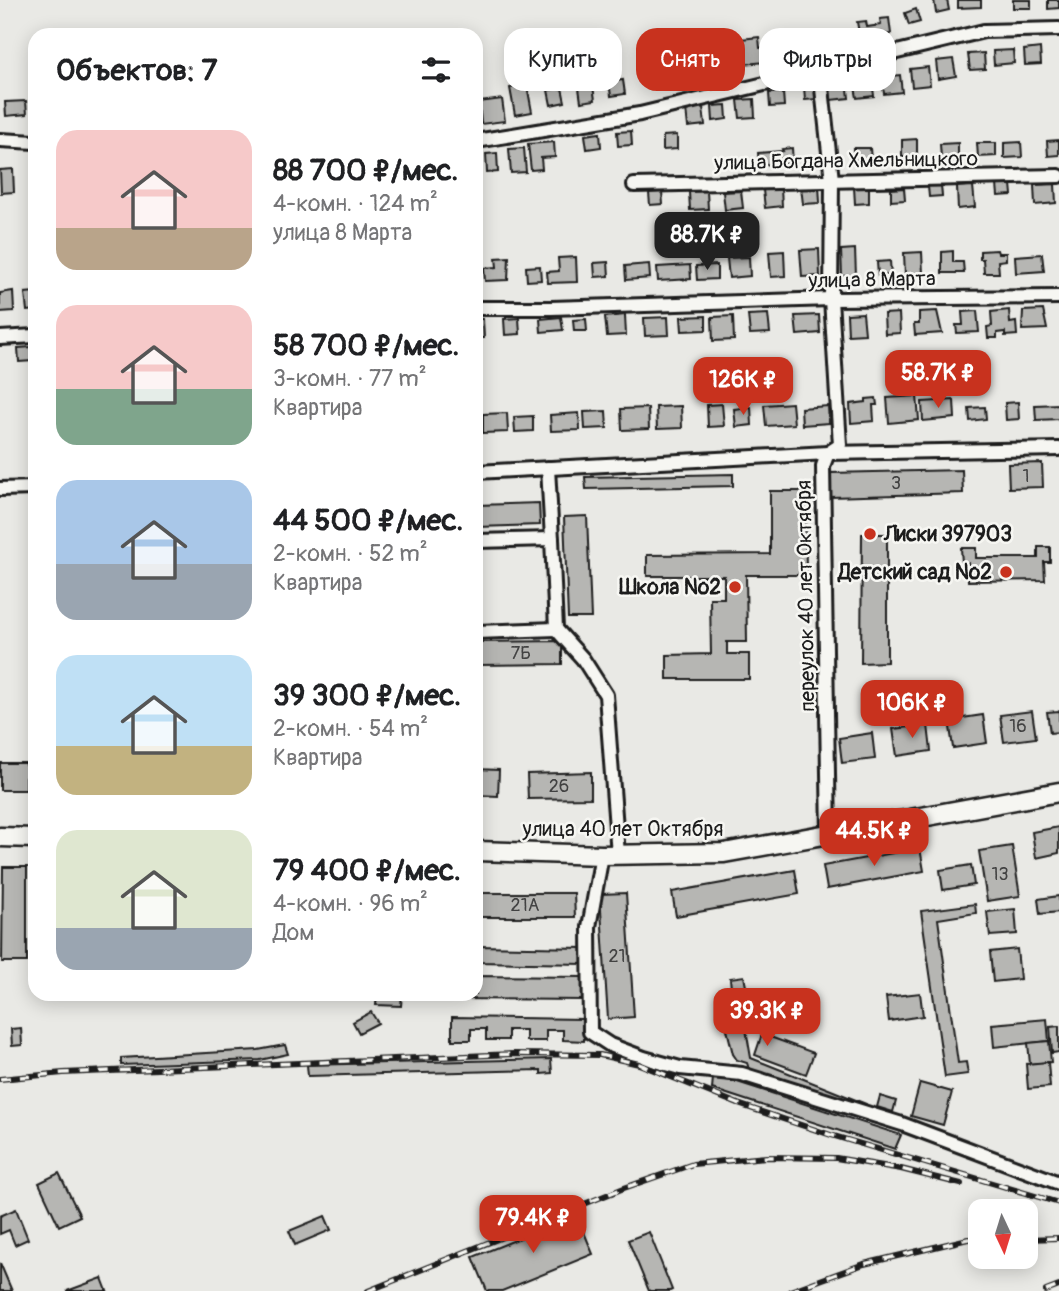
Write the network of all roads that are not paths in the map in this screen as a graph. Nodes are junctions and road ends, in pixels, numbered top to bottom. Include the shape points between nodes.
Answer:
1 (1059, 29) edge
2 (896, 52) edge
3 (759, 85) edge
4 (822, 91) edge
5 (0, 140) edge
6 (483, 140) edge
7 (28, 142) edge
8 (1059, 176) edge
9 (832, 180) junction
10 (634, 185) dead end
11 (1059, 297) edge
12 (831, 299) junction
13 (483, 308) edge
14 (28, 336) edge
15 (0, 338) edge
16 (1059, 449) edge
17 (828, 453) junction
18 (548, 468) junction
19 (483, 472) edge
20 (28, 488) edge
21 (0, 489) edge
22 (552, 539) junction
23 (483, 541) edge
24 (556, 629) junction
25 (483, 632) edge
26 (1059, 792) edge
27 (828, 835) junction
28 (0, 837) edge
29 (28, 838) edge
30 (483, 851) edge
31 (610, 855) junction
32 (1059, 1184) edge

1 - 2 street via 984,31
3 - 6 street via 640,114
4 - 9 street, переулок 40 лет Октября
5 - 7 street
8 - 9 street, улица Богдана Хмельницкого
9 - 10 street, улица Богдана Хмельницкого
9 - 12 street, переулок 40 лет Октября
11 - 12 street, улица 8 Марта
12 - 13 street, улица 8 Марта
12 - 17 street, переулок 40 лет Октября via 840,445
14 - 15 street
16 - 17 street
17 - 18 street
17 - 27 street, переулок 40 лет Октября via 823,466
18 - 19 street
18 - 22 street
20 - 21 street
22 - 23 street
22 - 24 street
24 - 25 street
24 - 31 street via 607,695
26 - 27 main road, улица 40 лет Октября
27 - 31 main road, улица 40 лет Октября via 715,854
28 - 29 main road
30 - 31 main road, улица 40 лет Октября
31 - 32 street via 589,927 590,1032 644,1058 680,1068 742,1074 902,1124

